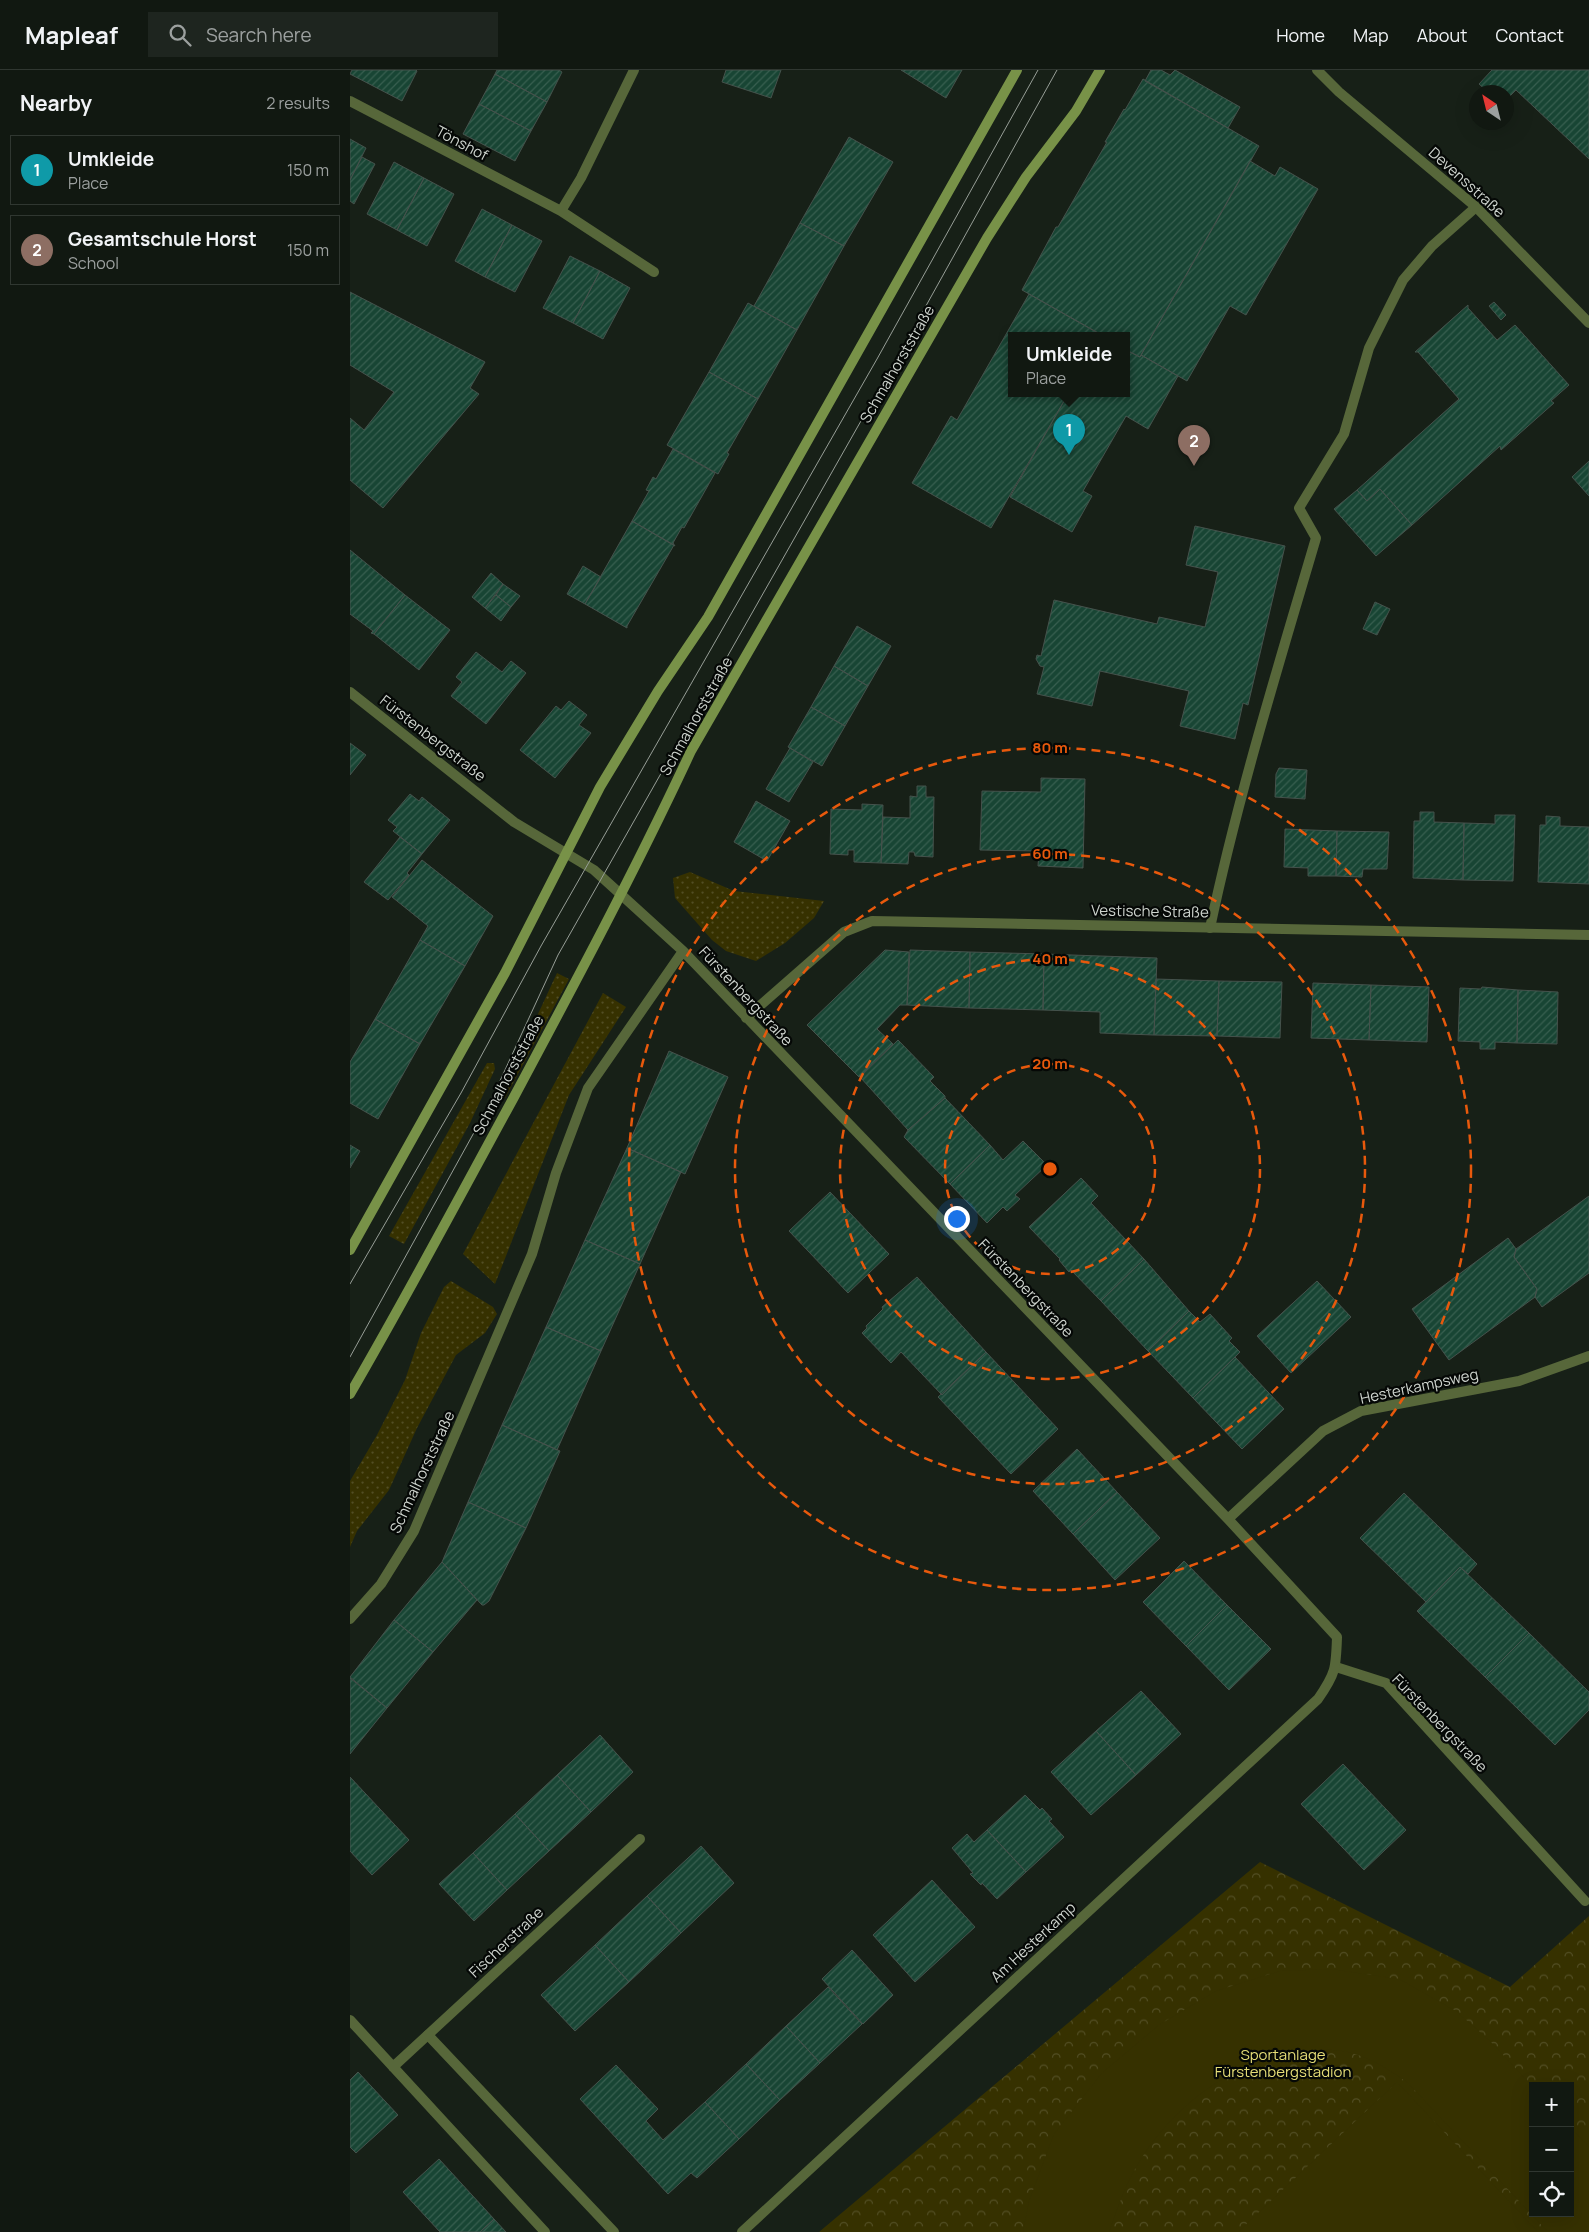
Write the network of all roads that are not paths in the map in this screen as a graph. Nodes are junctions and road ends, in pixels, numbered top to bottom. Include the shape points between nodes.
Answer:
1 (634, 70) edge
2 (1017, 70) edge
3 (1100, 70) edge
4 (1317, 70) edge
5 (350, 101) edge
6 (1476, 208) junction
7 (561, 211) junction
8 (654, 272) dead end
9 (1589, 323) edge
10 (350, 692) edge
11 (567, 852) junction
12 (621, 895) junction
13 (1210, 928) junction
14 (1589, 935) edge
15 (683, 951) junction
16 (746, 1018) junction
17 (350, 1250) edge
18 (1589, 1356) edge
19 (350, 1394) edge
20 (1228, 1518) junction
21 (350, 1620) edge
22 (1336, 1667) junction
23 (640, 1839) dead end
24 (1585, 1901) dead end
25 (350, 2020) edge
26 (428, 2035) junction
27 (393, 2067) junction
28 (545, 2232) edge
29 (614, 2232) edge
30 (742, 2232) edge

1 - 7 street via 581,178
2 - 11 main road via 708,617 658,691 600,787
3 - 12 main road, Schmalhorststraße via 1076,111 1026,177 986,238 691,751
4 - 6 street, Devensstraße
5 - 7 street, Tönshof
6 - 9 street, Devensstraße
6 - 13 street via 1432,246 1404,280 1369,348 1344,434 1299,508 1316,538 1256,744
7 - 8 street, Tönshof
10 - 11 street, Fürstenbergstraße via 514,822
11 - 12 street, Fürstenbergstraße via 594,870
11 - 17 main road via 505,973
12 - 15 street, Fürstenbergstraße
12 - 19 main road, Schmalhorststraße via 408,1293
13 - 14 street, Vestische Straße
13 - 16 street, Vestische Straße via 872,921 844,932
15 - 16 street, Fürstenbergstraße
15 - 21 street, Schmalhorststraße via 588,1088 556,1173 532,1254 414,1530 381,1584
16 - 20 street, Fürstenbergstraße
18 - 20 street, Hesterkampsweg via 1519,1381 1361,1411 1323,1431
20 - 22 street, Fürstenbergstraße via 1337,1637
22 - 24 street, Fürstenbergstraße via 1386,1683
22 - 30 street, Am Hesterkamp via 1318,1698
23 - 26 street, Fischerstraße
25 - 27 street
26 - 27 street, Fischerstraße
26 - 29 street
27 - 28 street

